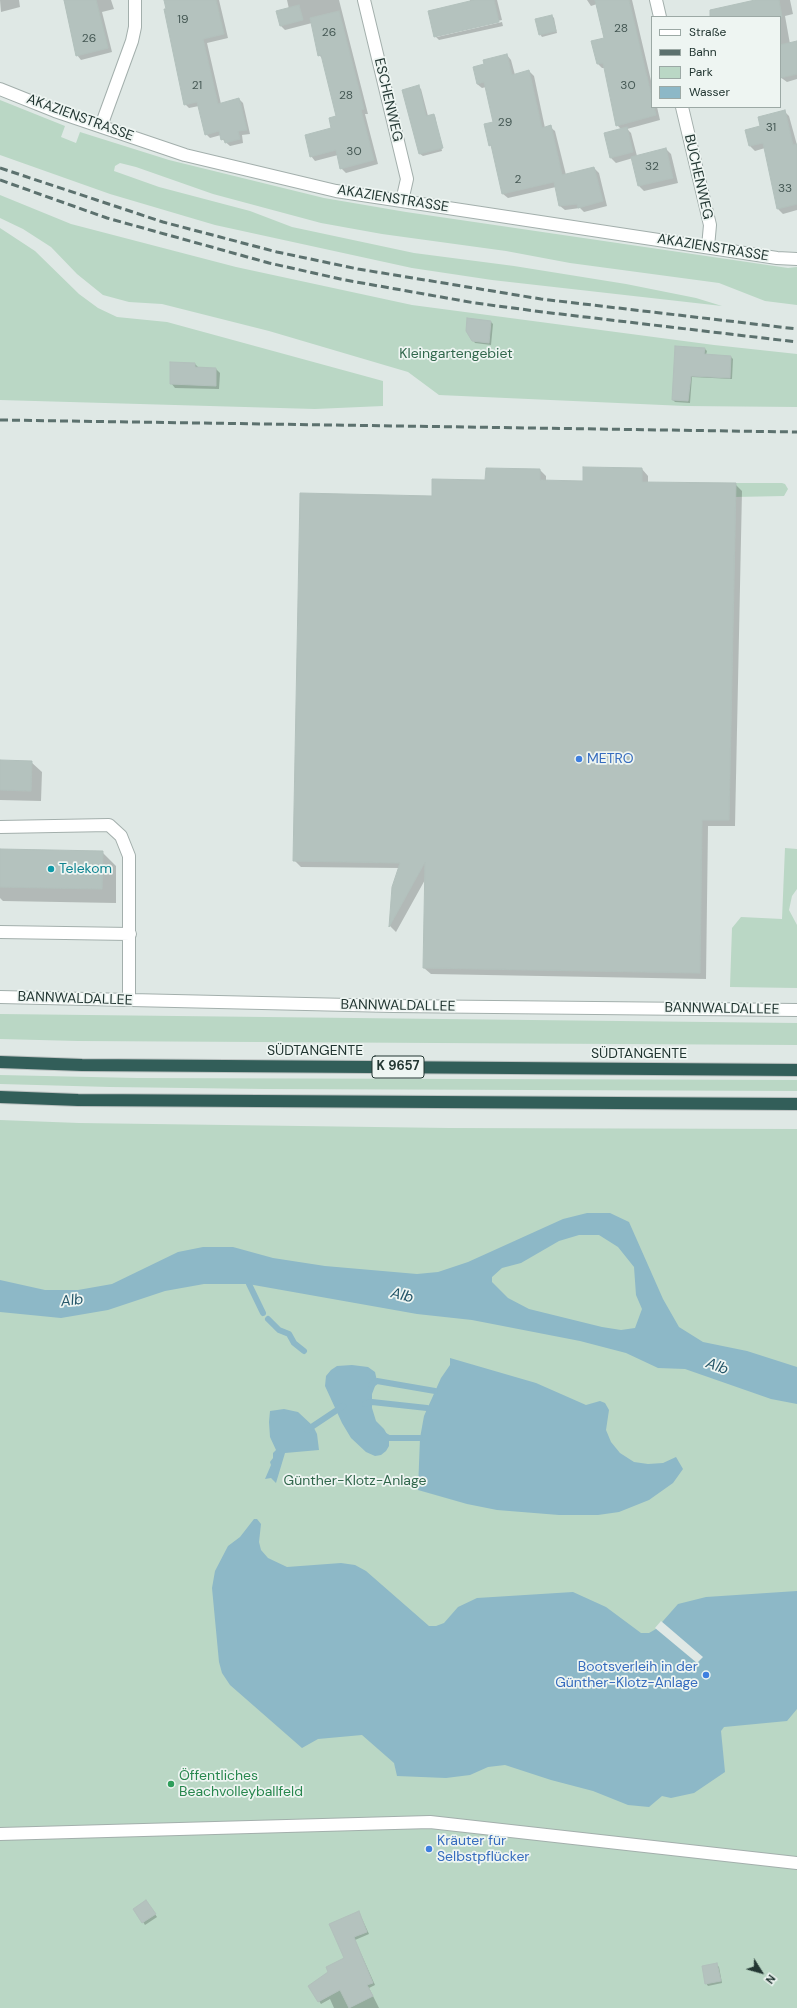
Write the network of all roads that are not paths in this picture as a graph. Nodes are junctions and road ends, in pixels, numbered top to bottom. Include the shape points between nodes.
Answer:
1 (135, 0) edge
2 (364, 0) edge
3 (656, 0) edge
4 (660, 16) edge
5 (0, 90) edge
6 (682, 108) edge
7 (101, 126) junction
8 (402, 201) junction
9 (708, 247) junction
10 (797, 259) edge
11 (0, 827) edge
12 (0, 932) edge
13 (130, 934) junction
14 (0, 997) edge
15 (129, 1000) junction
16 (797, 1010) edge
17 (0, 1062) edge
18 (797, 1070) edge
19 (0, 1097) edge
20 (797, 1104) edge
21 (0, 1834) edge
22 (797, 1863) edge

1 - 7 street via 132,41
2 - 8 street, ESCHENWEG via 406,179
3 - 4 street
5 - 7 street, AKAZIENSTRASSE
6 - 9 street, BUCHENWEG via 710,225
7 - 8 street, AKAZIENSTRASSE via 185,155 241,170 336,191
8 - 9 street, AKAZIENSTRASSE
9 - 10 street, AKAZIENSTRASSE
11 - 13 street via 109,825 121,836 129,856
12 - 13 street
13 - 15 street
14 - 15 street, BANNWALDALLEE
15 - 16 street, BANNWALDALLEE via 393,1006
17 - 18 highway, SÜDTANGENTE / K 9657 via 82,1065
19 - 20 highway via 86,1100
21 - 22 street via 430,1822

